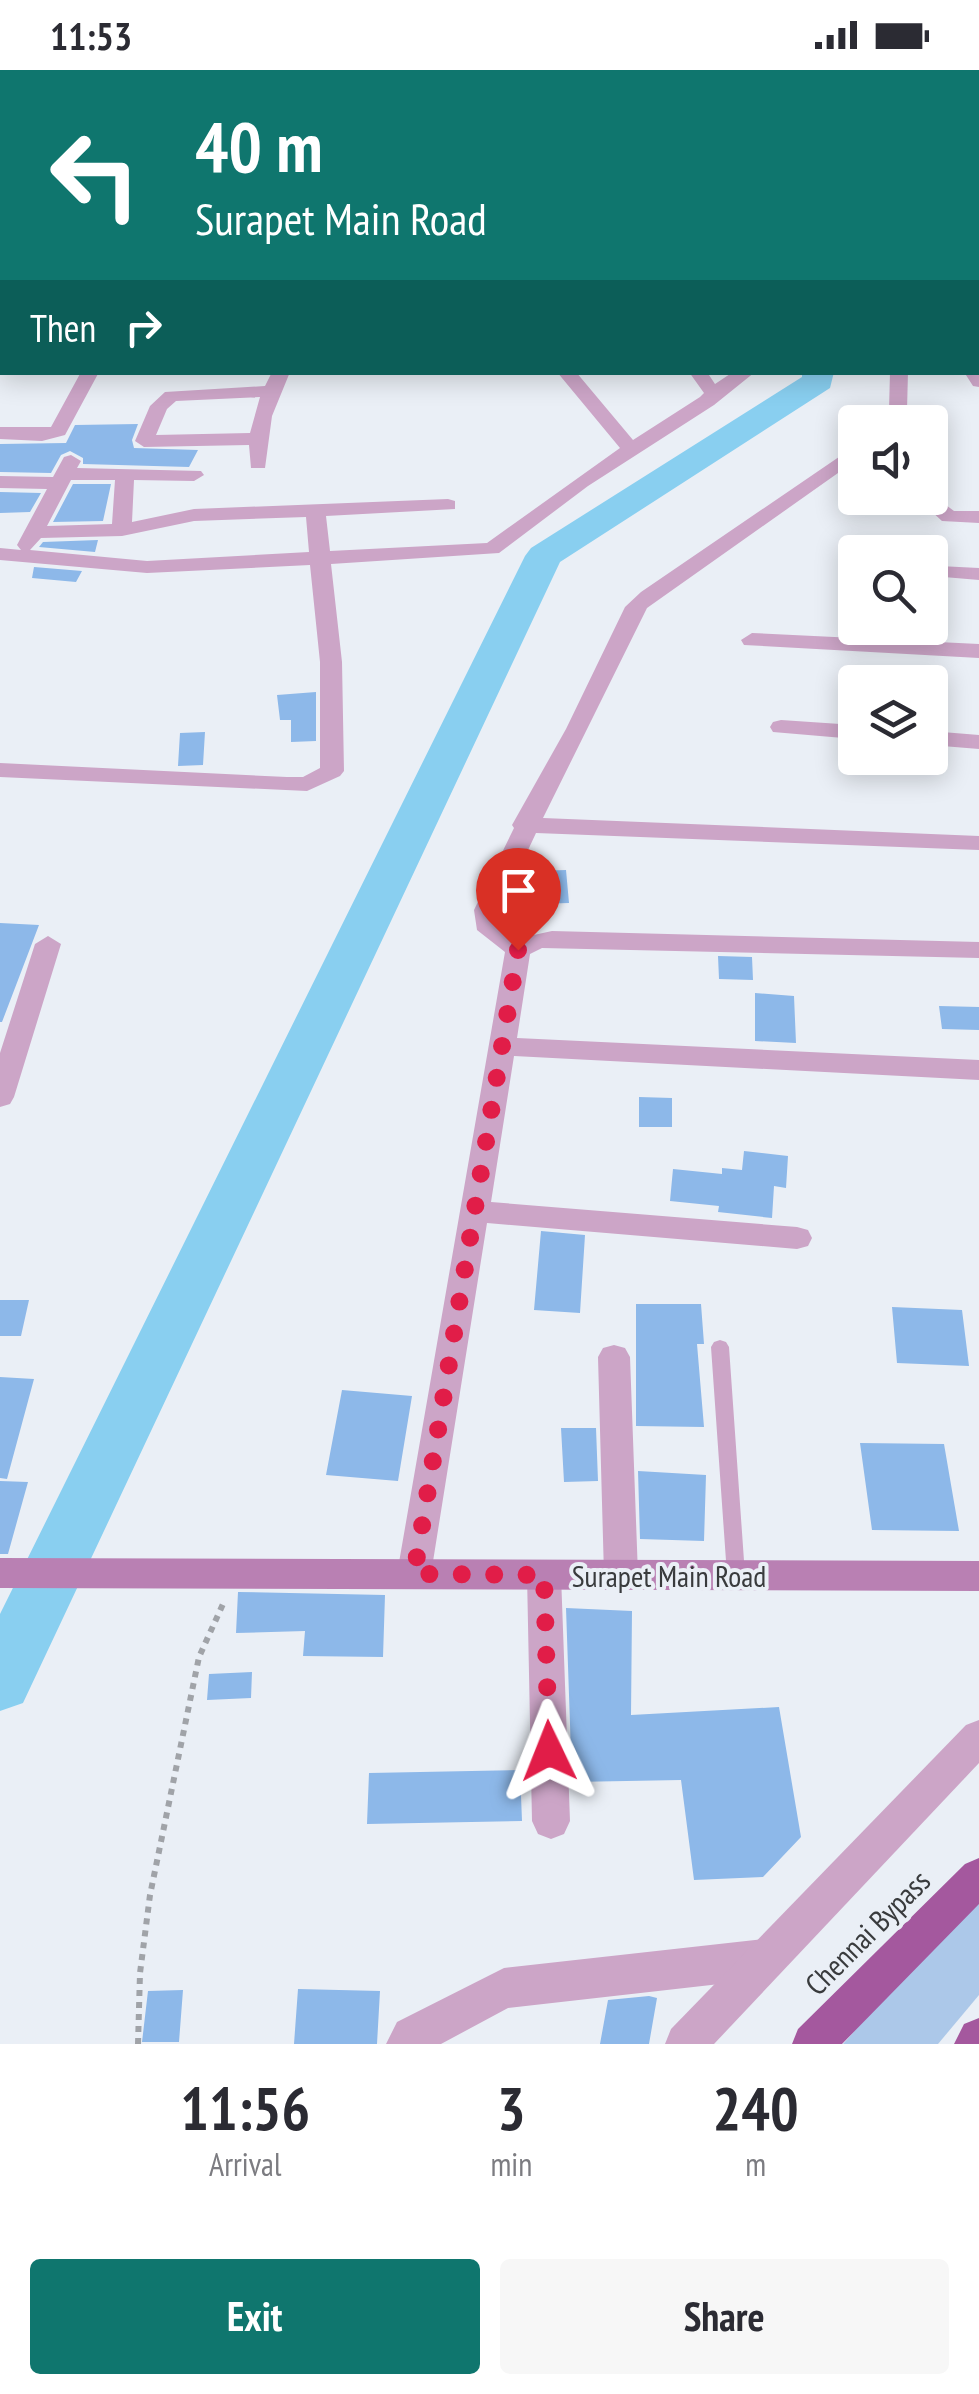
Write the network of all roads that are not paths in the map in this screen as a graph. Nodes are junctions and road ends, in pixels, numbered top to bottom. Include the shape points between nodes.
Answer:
1 (88, 375) edge
2 (278, 375) edge
3 (569, 375) edge
4 (700, 375) edge
5 (741, 375) edge
6 (899, 375) edge
7 (267, 391) junction
8 (712, 393) junction
9 (898, 405) edge
10 (0, 433) edge
11 (258, 439) junction
12 (631, 449) junction
13 (258, 464) dead end
14 (838, 464) edge
15 (65, 473) junction
16 (126, 474) junction
17 (194, 474) dead end
18 (0, 482) edge
19 (448, 504) dead end
20 (315, 511) junction
21 (947, 515) edge
22 (979, 518) edge
23 (122, 530) junction
24 (35, 532) junction
25 (10, 554) edge
26 (320, 555) junction
27 (948, 572) edge
28 (979, 574) edge
29 (752, 640) dead end
30 (979, 651) edge
31 (780, 727) dead end
32 (838, 731) edge
33 (948, 739) edge
34 (979, 742) edge
35 (0, 770) edge
36 (524, 825) junction
37 (979, 843) edge
38 (48, 944) dead end
39 (518, 950) junction
40 (979, 950) edge
41 (501, 1046) junction
42 (979, 1070) edge
43 (0, 1097) edge
44 (474, 1212) junction
45 (798, 1238) dead end
46 (720, 1346) dead end
47 (614, 1357) dead end
48 (11, 1573) edge
49 (414, 1574) junction
50 (544, 1575) junction
51 (622, 1575) junction
52 (736, 1576) junction
53 (979, 1576) edge
54 (979, 1737) edge
55 (551, 1821) dead end
56 (979, 1877) edge
57 (764, 1959) junction
58 (406, 2044) edge
59 (686, 2044) edge
60 (813, 2044) edge

1 - 10 street via 58,431
2 - 7 street
3 - 12 street
4 - 8 street
5 - 8 street
6 - 9 street
7 - 11 street
7 - 11 street via 171,396 159,406 144,441
8 - 12 street
11 - 13 street
12 - 26 street via 492,548
14 - 36 street via 636,606
15 - 16 street
15 - 18 street
15 - 24 street
16 - 17 street
16 - 23 street
19 - 20 street
20 - 23 street via 194,515
20 - 26 street
21 - 22 street
23 - 24 street
24 - 25 street
25 - 26 street via 147,566
26 - 35 street via 331,662 332,771 322,779 288,784
27 - 28 street
29 - 30 street
31 - 32 street
33 - 34 street
36 - 37 street
36 - 39 street via 485,918
38 - 43 street
39 - 40 street via 552,939
39 - 41 street
41 - 42 street
41 - 44 street
44 - 45 street
44 - 49 street
46 - 52 lane
47 - 51 street
48 - 49 main road, Surapet Main Road
49 - 50 main road, Surapet Main Road
50 - 51 main road, Surapet Main Road
50 - 55 street
51 - 52 main road, Surapet Main Road
52 - 53 main road, Surapet Main Road
54 - 57 street
56 - 60 highway, Chennai Bypass
57 - 58 street via 504,1988
57 - 59 street

